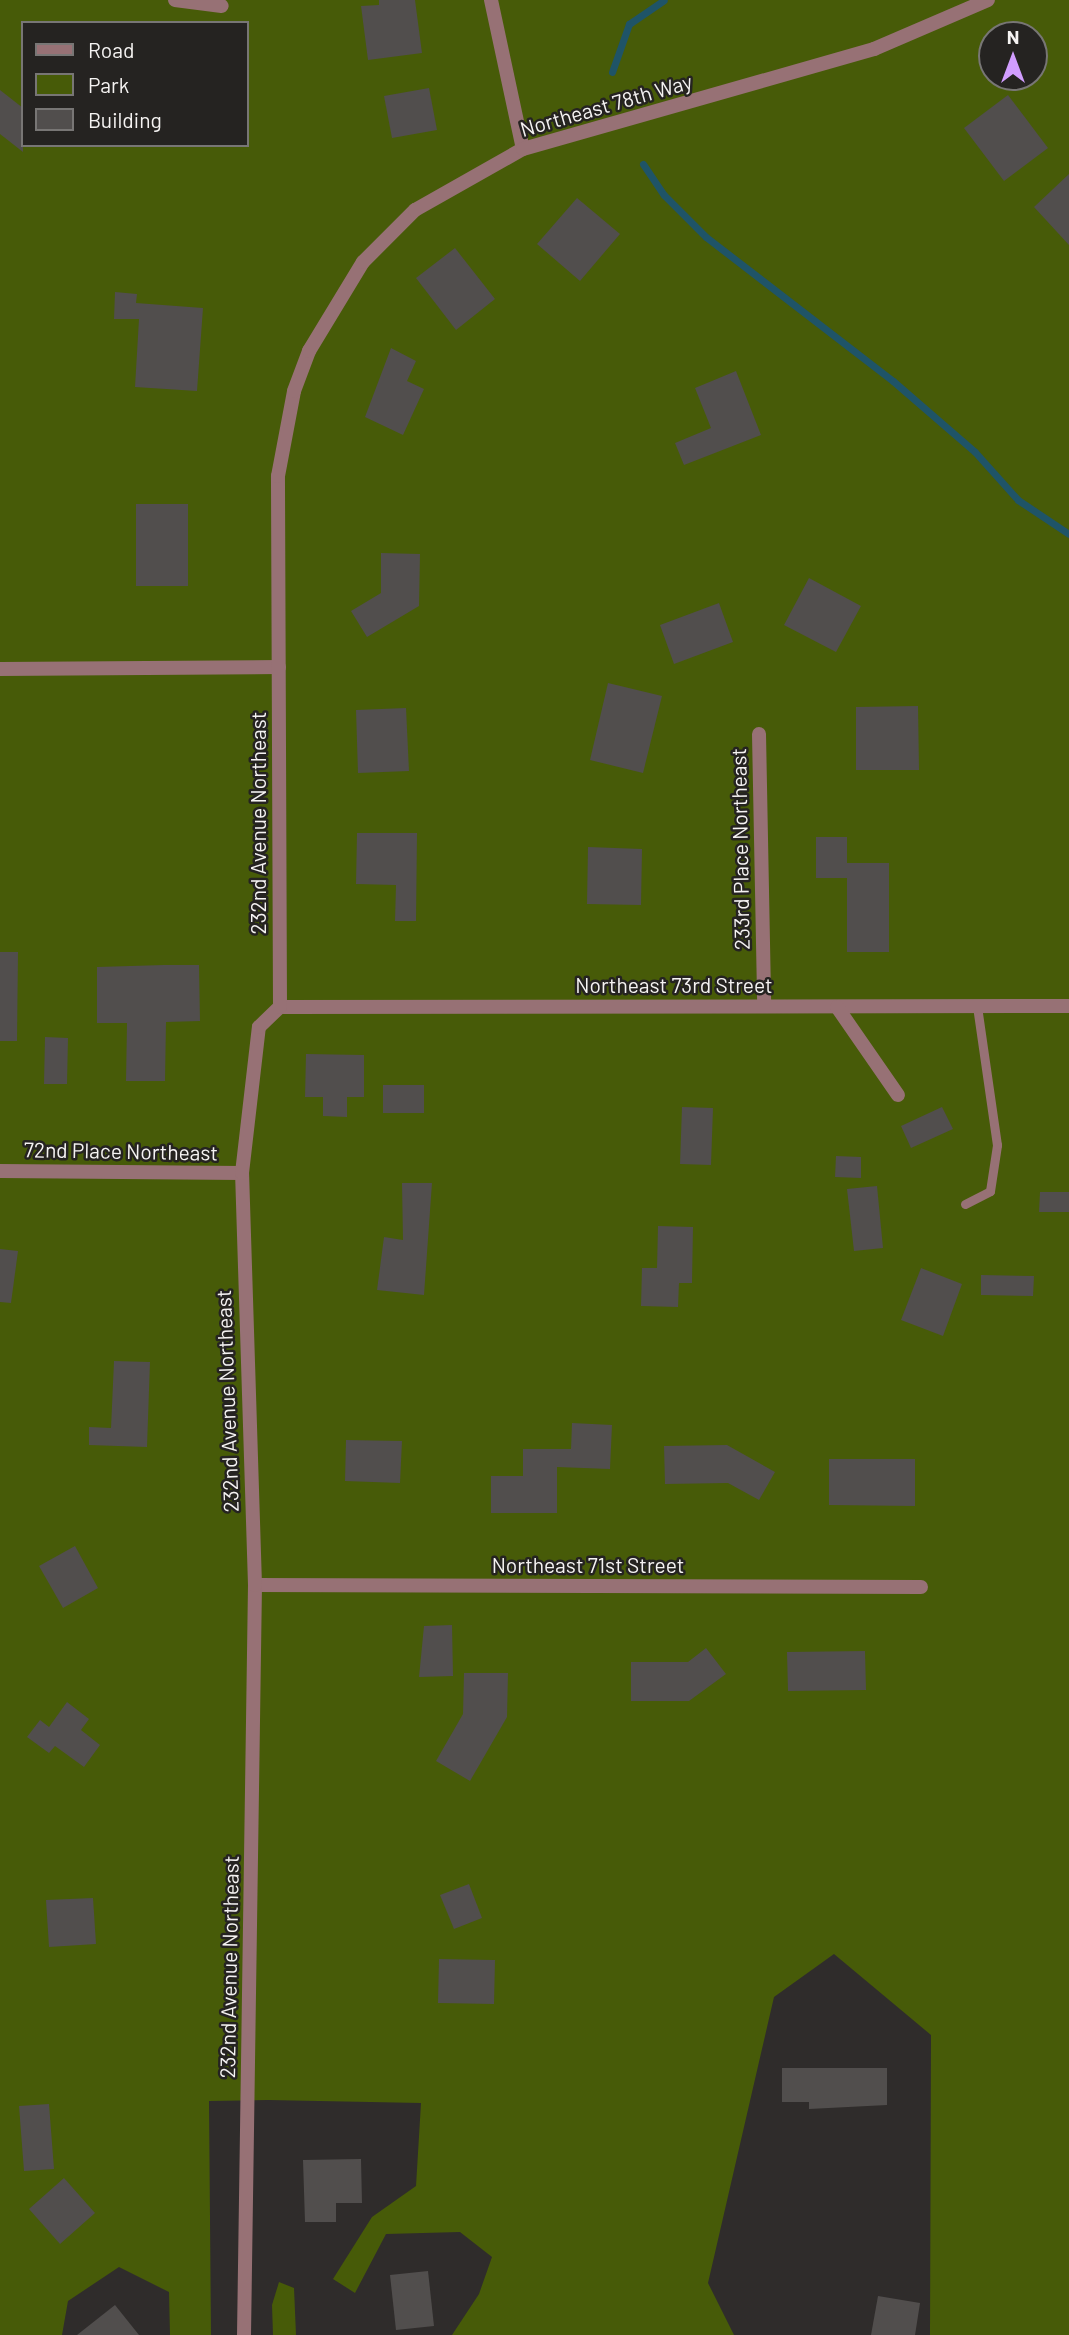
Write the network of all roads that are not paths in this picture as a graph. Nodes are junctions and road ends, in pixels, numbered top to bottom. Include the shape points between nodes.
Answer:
1 (174, 0) edge
2 (491, 0) edge
3 (988, 0) edge
4 (222, 6) dead end
5 (523, 149) junction
6 (278, 475) joint
7 (279, 667) junction
8 (0, 669) edge
9 (759, 734) dead end
10 (764, 1005) junction
11 (977, 1006) junction
12 (1069, 1006) edge
13 (280, 1007) junction
14 (837, 1007) junction
15 (898, 1095) dead end
16 (0, 1171) edge
17 (242, 1173) junction
18 (965, 1204) dead end
19 (255, 1585) junction
20 (921, 1587) dead end
21 (244, 2335) edge

1 - 4 street
2 - 5 street
3 - 5 street, Northeast 78th Way via 874,49
5 - 6 street, Northeast 78th Way via 415,210 363,262 309,351 282,436
6 - 7 street, 232nd Avenue Northeast
7 - 8 street
7 - 13 street, 232nd Avenue Northeast
9 - 10 street, 233rd Place Northeast
10 - 13 street, Northeast 73rd Street
10 - 14 street, Northeast 73rd Street
11 - 12 street, Northeast 73rd Street
11 - 14 street, Northeast 73rd Street
11 - 18 lane via 997,1145 990,1191
13 - 17 street, 232nd Avenue Northeast via 259,1027
14 - 15 street
16 - 17 street, 72nd Place Northeast
17 - 19 street, 232nd Avenue Northeast
19 - 20 street, Northeast 71st Street
19 - 21 street, 232nd Avenue Northeast

